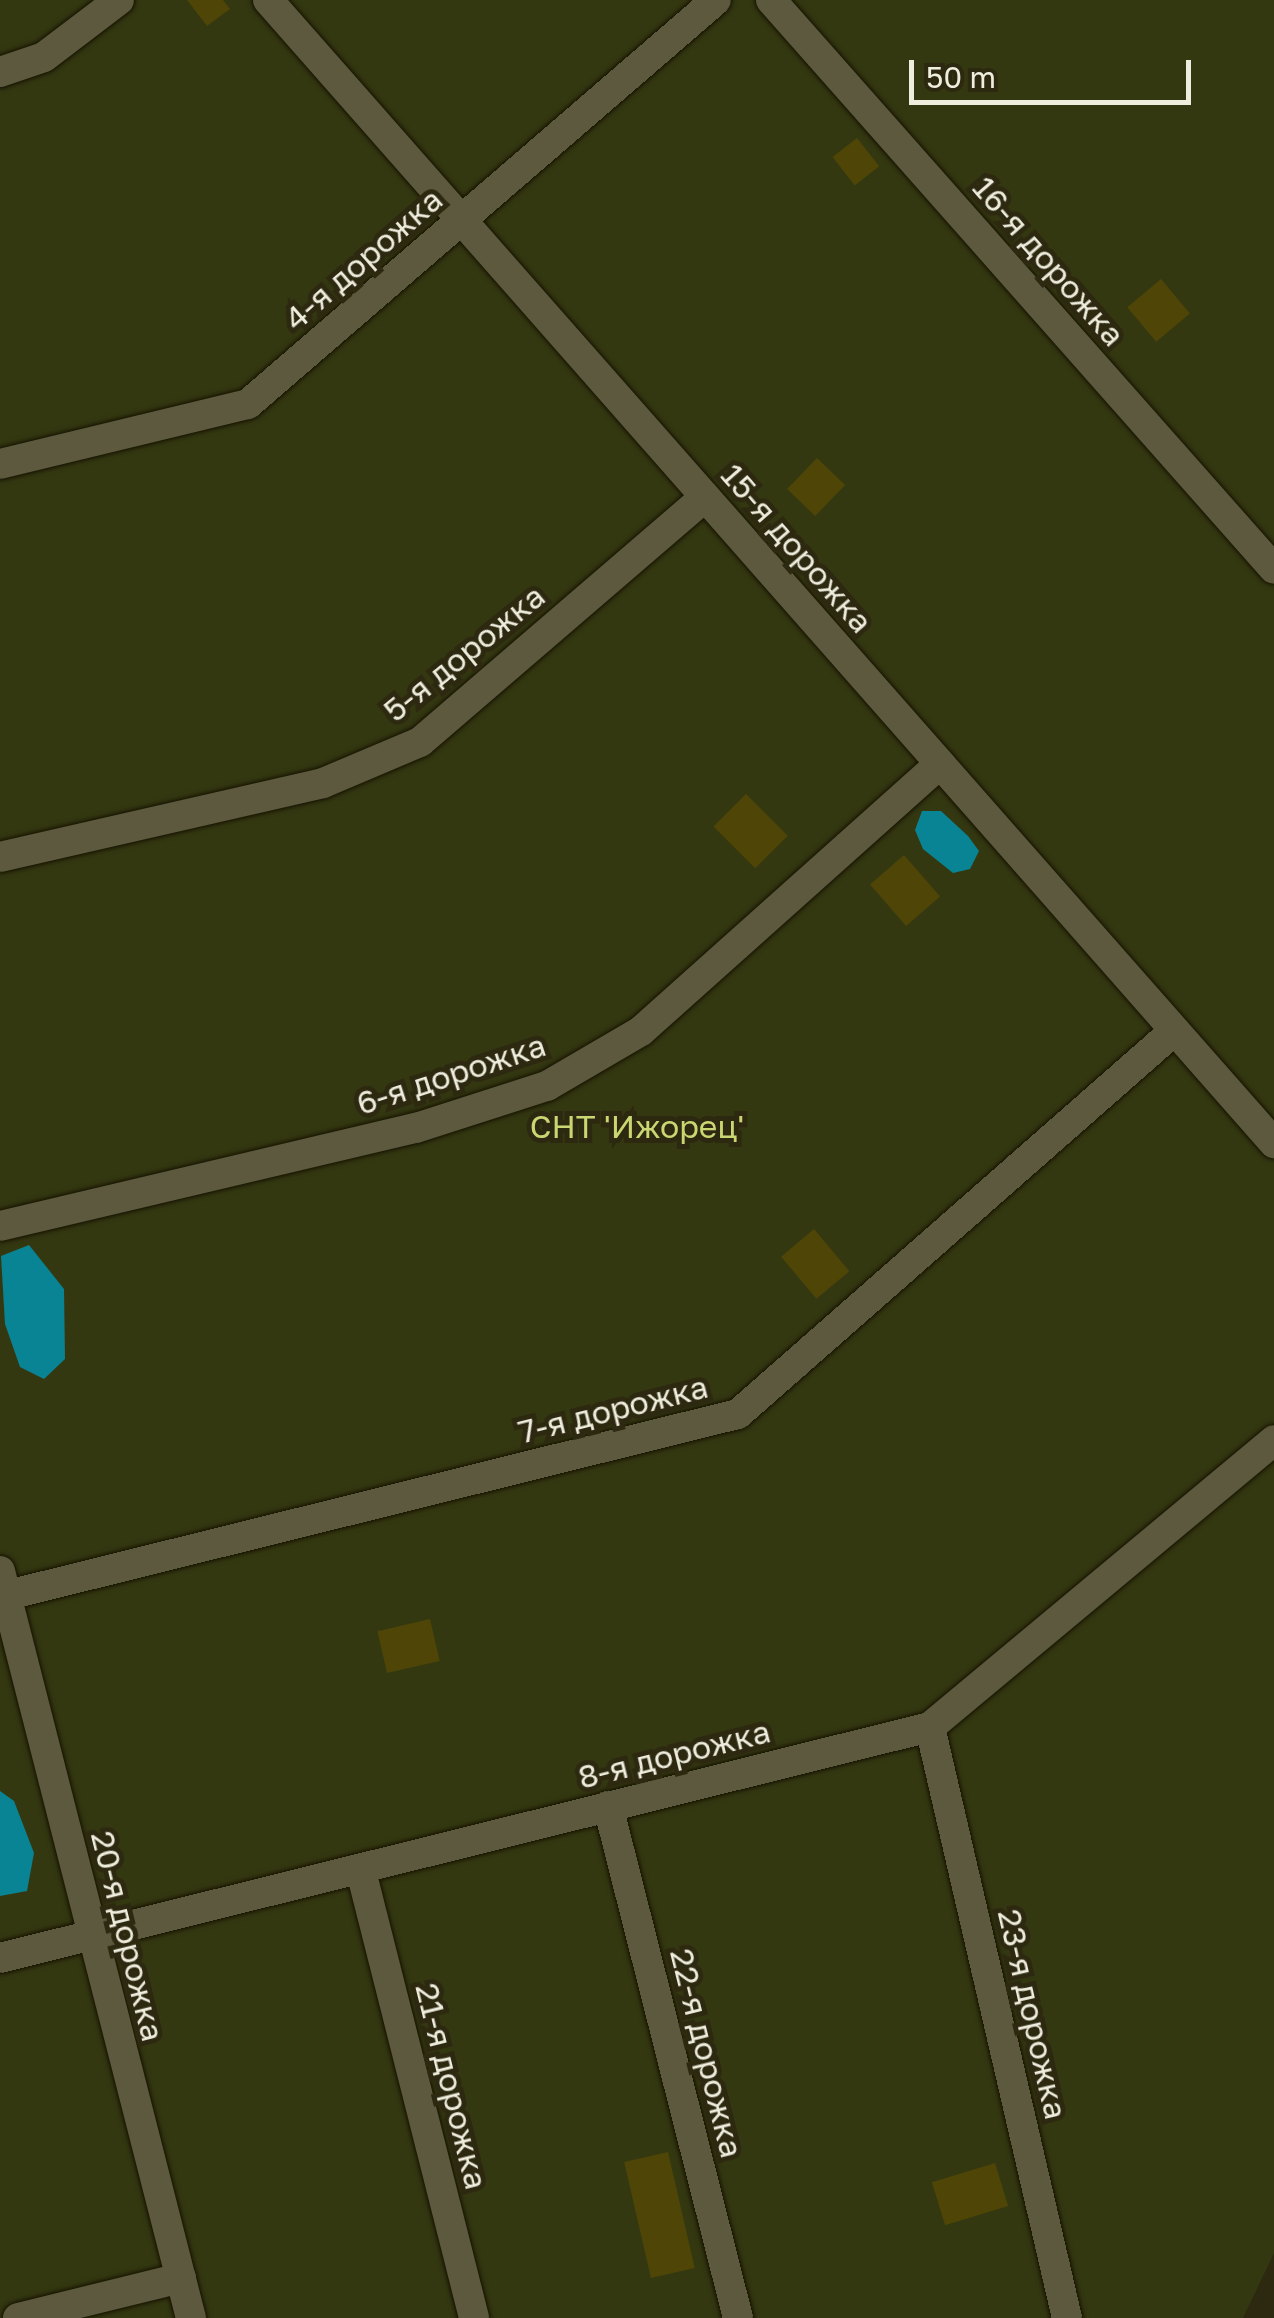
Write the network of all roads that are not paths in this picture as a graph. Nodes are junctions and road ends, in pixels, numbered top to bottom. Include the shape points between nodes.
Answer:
1 (119, 0) edge
2 (268, 0) edge
3 (716, 0) edge
4 (771, 0) edge
5 (0, 72) edge
6 (462, 219) junction
7 (0, 464) edge
8 (706, 497) junction
9 (1274, 569) edge
10 (940, 764) junction
11 (0, 857) edge
12 (1174, 1031) junction
13 (1274, 1142) edge
14 (0, 1226) edge
15 (1274, 1440) edge
16 (2, 1588) edge
17 (930, 1727) junction
18 (608, 1806) junction
19 (362, 1871) junction
20 (91, 1936) junction
21 (0, 1958) edge
22 (181, 2278) junction
23 (18, 2318) edge
24 (191, 2318) edge
25 (474, 2318) edge
26 (738, 2318) edge
27 (1068, 2318) edge

1 - 5 street via 44,57
2 - 6 street, 15-я дорожка
3 - 6 street, 4-я дорожка
4 - 9 street, 16-я дорожка
6 - 7 street, 4-я дорожка via 248,404
6 - 8 street, 15-я дорожка
8 - 10 street, 15-я дорожка
8 - 11 street, 5-я дорожка via 420,742 322,783
10 - 12 street, 15-я дорожка
10 - 14 street, 6-я дорожка via 641,1031 547,1086 416,1128
12 - 13 street, 15-я дорожка
12 - 16 street, 7-я дорожка via 738,1414
15 - 17 street, 8-я дорожка
16 - 20 street, 20-я дорожка
17 - 18 street, 8-я дорожка
17 - 27 street, 23-я дорожка
18 - 19 street, 8-я дорожка
18 - 26 street, 22-я дорожка
19 - 20 street, 8-я дорожка
19 - 25 street, 21-я дорожка
20 - 21 street, 8-я дорожка
20 - 22 street, 20-я дорожка
22 - 23 street
22 - 24 street, 20-я дорожка

